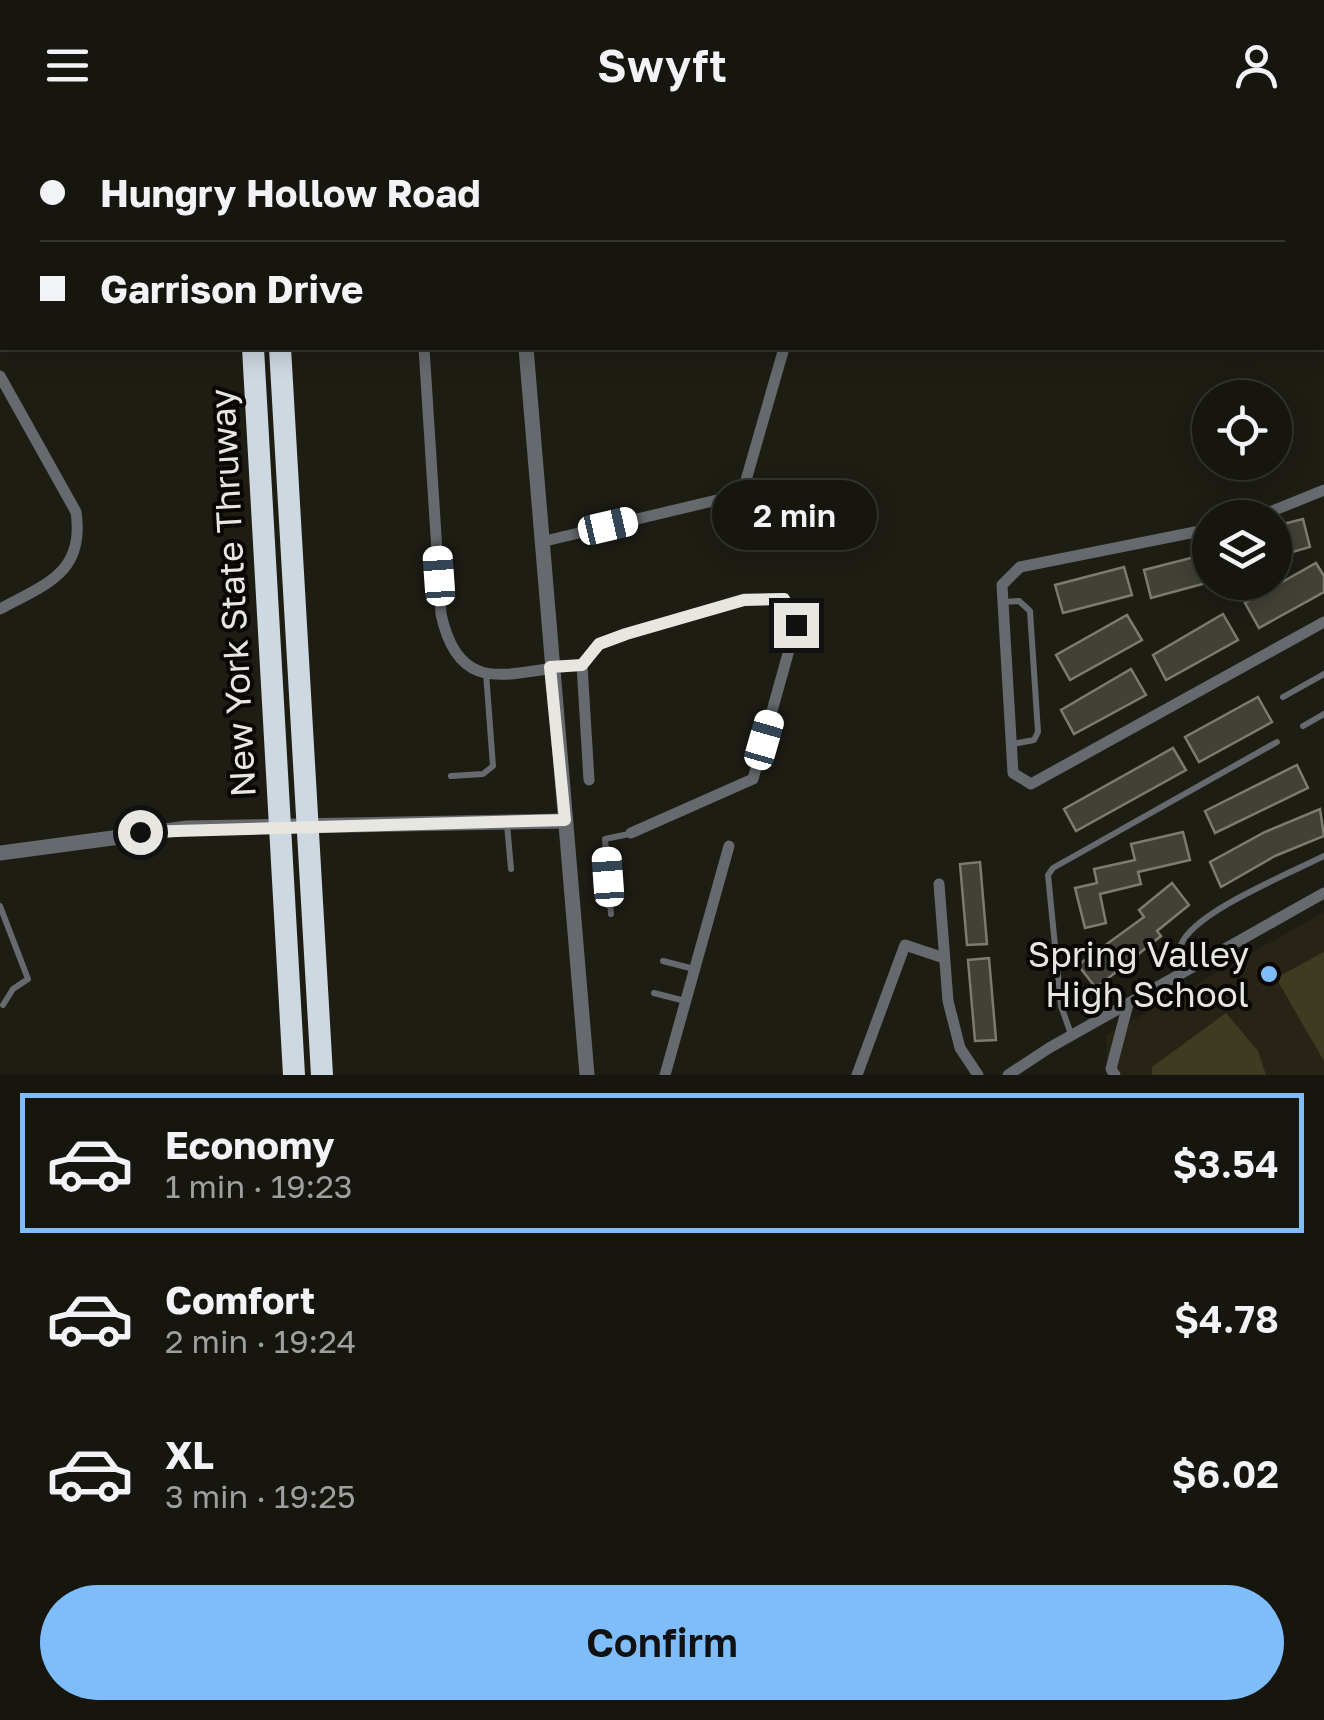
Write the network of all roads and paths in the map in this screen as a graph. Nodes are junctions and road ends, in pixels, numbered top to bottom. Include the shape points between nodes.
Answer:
1 (252, 350) edge
2 (280, 350) edge
3 (424, 350) edge
4 (526, 350) edge
5 (783, 350) edge
6 (0, 376) edge
7 (1324, 490) edge
8 (1292, 503) edge
9 (1192, 533) edge
10 (541, 542) junction
11 (1003, 602) junction
12 (0, 610) edge
13 (1324, 622) edge
14 (582, 665) junction
15 (550, 667) junction
16 (486, 673) junction
17 (1324, 674) edge
18 (1283, 698) dead end
19 (1324, 714) edge
20 (1303, 726) dead end
21 (1277, 742) dead end
22 (1011, 744) junction
23 (451, 776) dead end
24 (589, 780) dead end
25 (565, 820) junction
26 (507, 822) junction
27 (630, 833) joint
28 (729, 846) dead end
29 (0, 853) edge
30 (1324, 856) edge
31 (512, 869) dead end
32 (939, 884) dead end
33 (1324, 892) edge
34 (0, 906) edge
35 (611, 914) dead end
36 (944, 958) junction
37 (663, 961) dead end
38 (695, 970) junction
39 (1188, 970) junction
40 (654, 993) dead end
41 (686, 1001) junction
42 (1128, 1004) junction
43 (3, 1005) dead end
44 (1071, 1035) junction
45 (1014, 1073) edge
46 (294, 1075) edge
47 (322, 1075) edge
48 (587, 1075) edge
49 (665, 1075) edge
50 (857, 1075) edge
51 (978, 1075) edge
52 (1115, 1075) edge

1 - 46 highway, New York State Thruway
2 - 47 highway, New York State Thruway
3 - 16 street via 441,614 460,662
4 - 10 street
5 - 10 street via 742,494
6 - 12 street via 76,512 78,546 55,578
7 - 8 street
9 - 11 street via 1020,567 1002,585
10 - 15 street
11 - 22 street
11 - 22 lane via 1019,601 1030,611 1037,714 1036,738
13 - 22 street via 1031,784 1013,774
14 - 15 street
14 - 24 street
14 - 27 street via 599,644 744,600 784,599 796,625 753,779
15 - 16 street
15 - 25 street
16 - 23 lane via 493,766 483,774
17 - 18 lane
19 - 20 lane
21 - 44 lane via 1048,875 1061,1006
25 - 26 street
25 - 48 street
26 - 29 street via 165,830
26 - 31 lane
27 - 35 lane via 606,839
28 - 38 street
30 - 39 lane via 1188,932 1182,946
32 - 36 street
33 - 39 street
34 - 43 lane via 28,980
36 - 50 street via 905,944
36 - 51 street via 960,1048
37 - 38 lane
38 - 41 street
39 - 42 street
40 - 41 lane
41 - 49 street
42 - 44 street
42 - 52 street via 1111,1069
44 - 45 street

